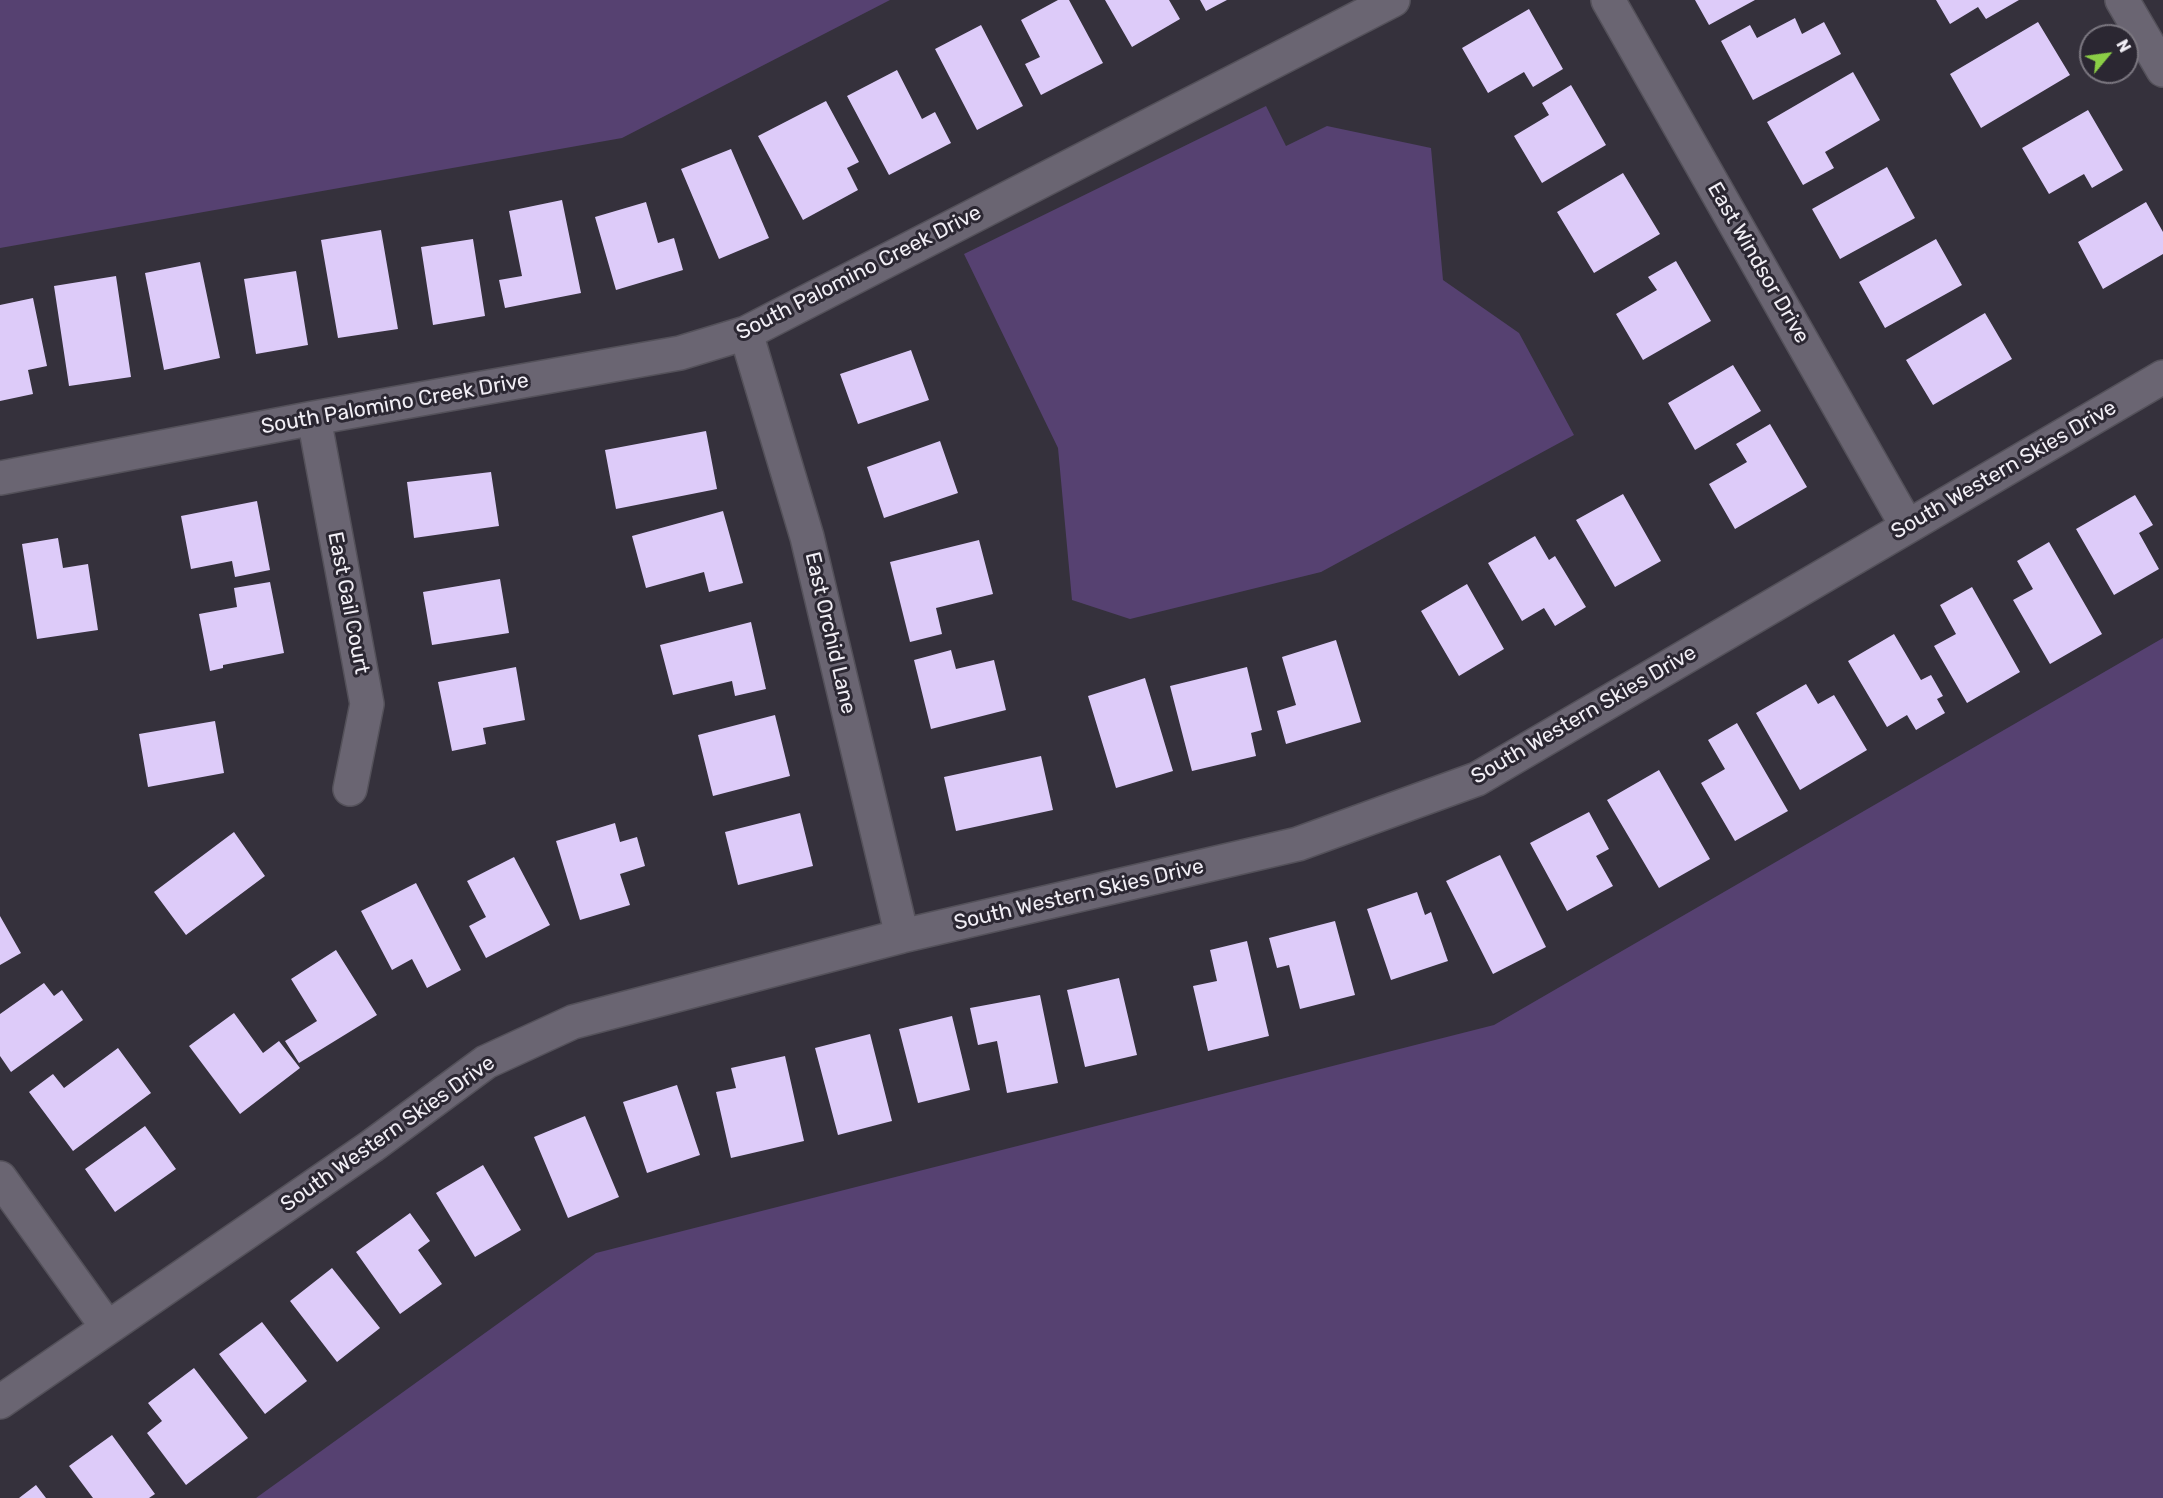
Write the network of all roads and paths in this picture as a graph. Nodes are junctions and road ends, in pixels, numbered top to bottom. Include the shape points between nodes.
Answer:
1 (1393, 0) edge
2 (1608, 0) edge
3 (2122, 0) edge
4 (2163, 70) edge
5 (746, 333) junction
6 (2163, 377) edge
7 (314, 418) junction
8 (0, 478) edge
9 (1907, 526) junction
10 (350, 789) dead end
11 (902, 936) junction
12 (0, 1178) edge
13 (107, 1327) junction
14 (0, 1402) edge

1 - 5 street, South Palomino Creek Drive
2 - 9 street, East Windsor Drive
3 - 4 street
5 - 7 street, South Palomino Creek Drive via 680,353
5 - 11 street, East Orchid Lane via 807,537
6 - 9 street, South Western Skies Drive
7 - 8 street, South Palomino Creek Drive
7 - 10 street, East Gail Court via 367,704
9 - 11 street, South Western Skies Drive via 1477,779 1298,844
11 - 13 street, South Western Skies Drive via 573,1022 486,1062 372,1146
12 - 13 street
13 - 14 street, South Western Skies Drive

